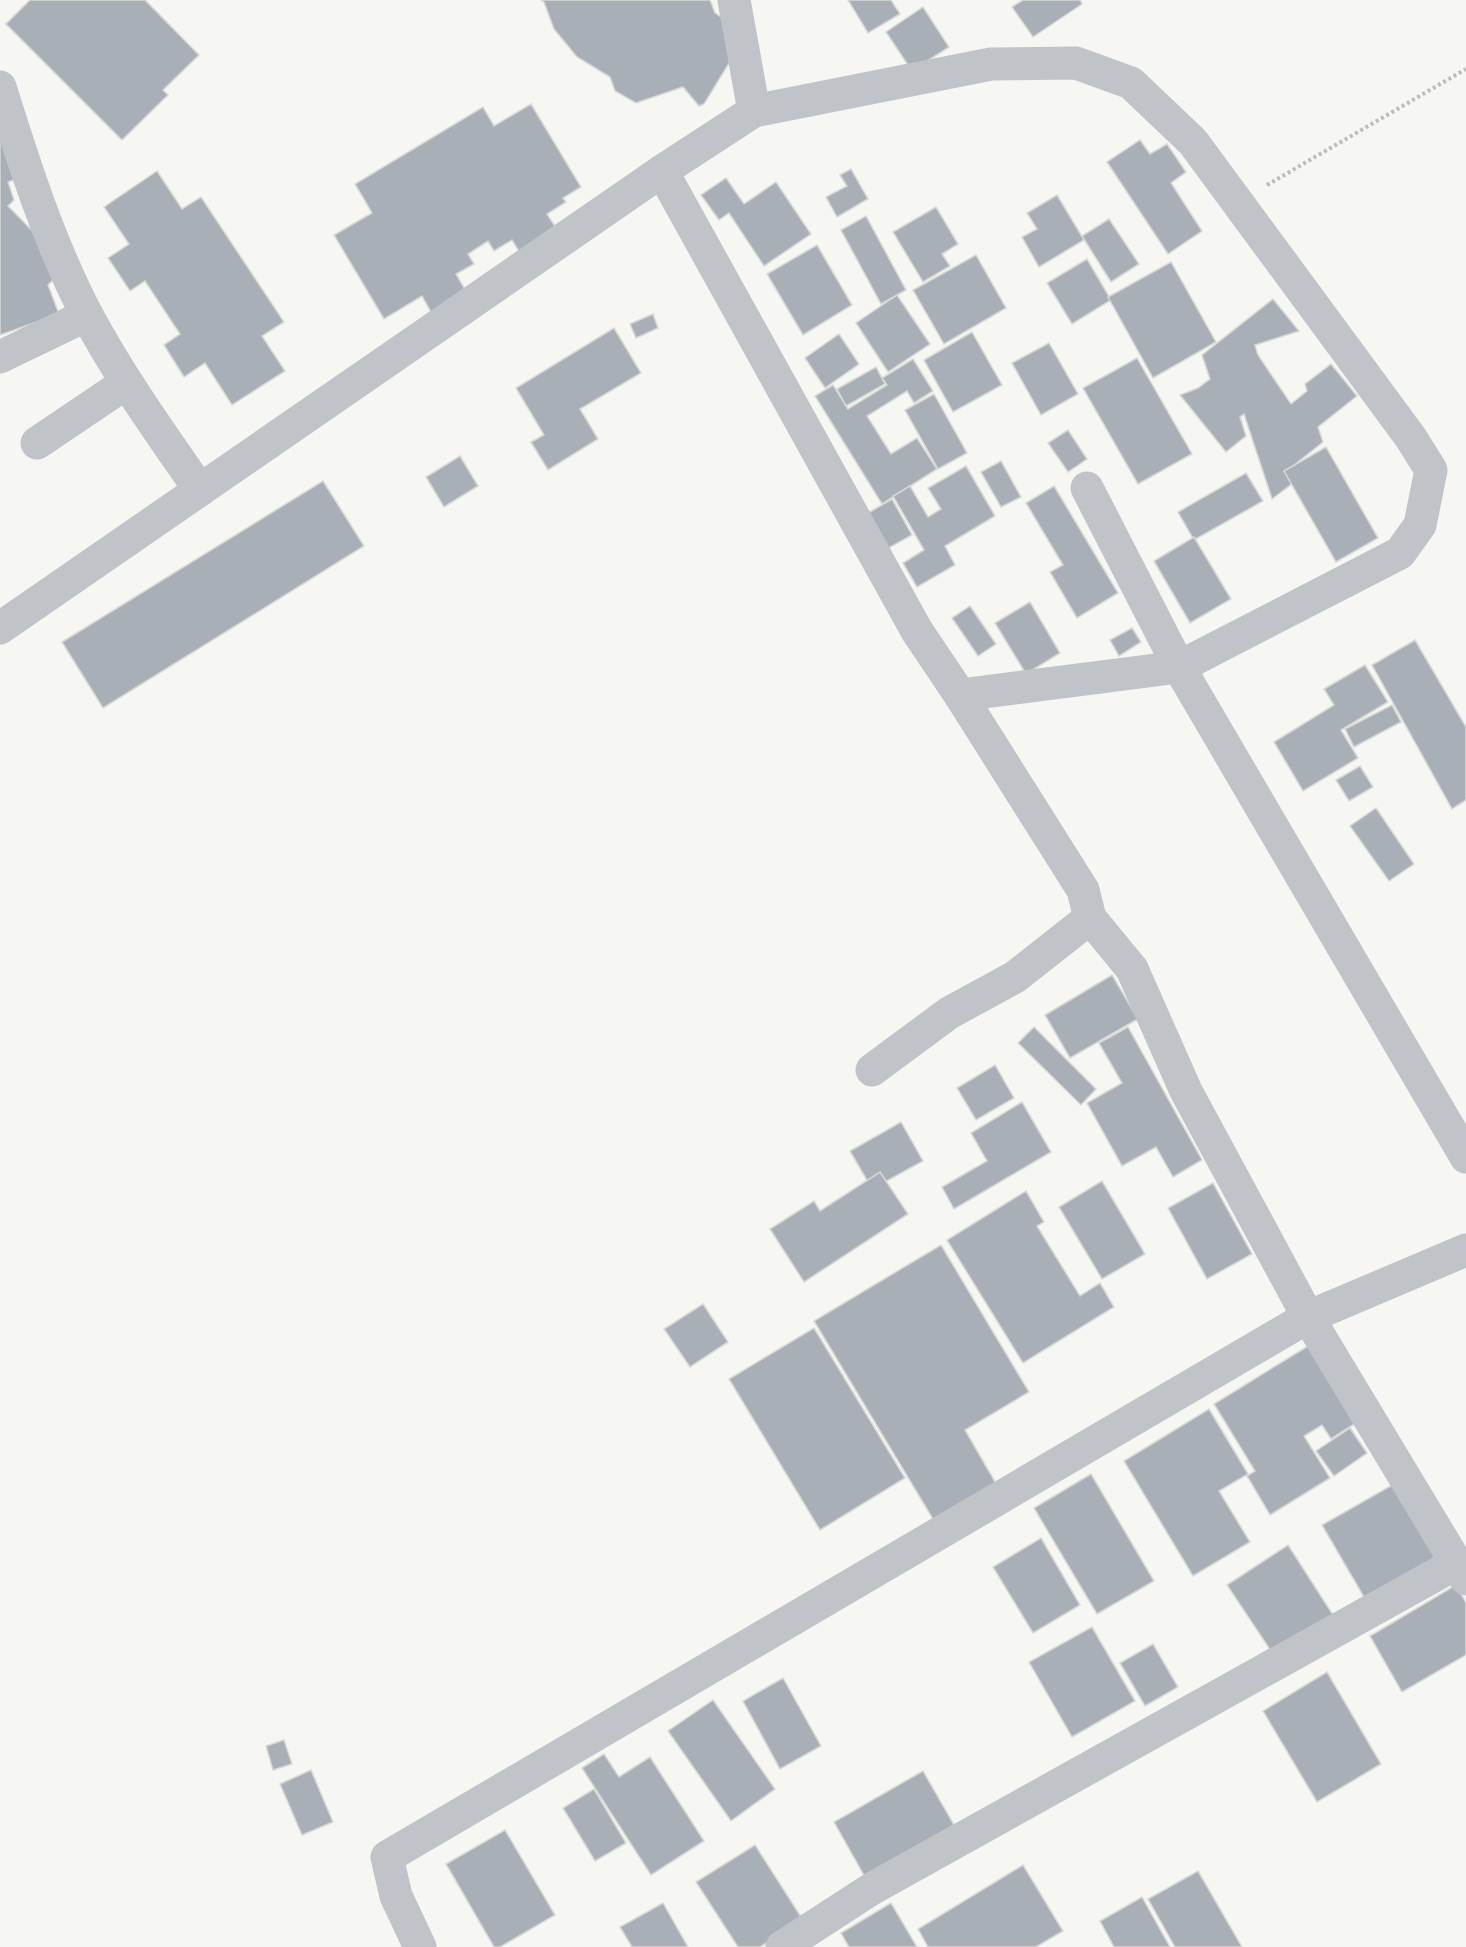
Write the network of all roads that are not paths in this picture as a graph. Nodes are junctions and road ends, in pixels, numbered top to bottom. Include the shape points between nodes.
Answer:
1 (734, 0) edge
2 (0, 87) edge
3 (754, 111) junction
4 (662, 171) junction
5 (87, 315) junction
6 (0, 357) edge
7 (126, 383) junction
8 (37, 443) dead end
9 (1087, 488) dead end
10 (200, 490) junction
11 (0, 628) edge
12 (1179, 667) junction
13 (960, 695) junction
14 (1090, 918) junction
15 (872, 1070) dead end
16 (1466, 1157) edge
17 (1466, 1250) edge
18 (1308, 1317) junction
19 (1462, 1571) edge
20 (420, 1947) edge
21 (782, 1947) edge

1 - 3 street
2 - 5 street via 48,228
3 - 4 street
3 - 12 street via 992,64 1076,63 1131,83 1193,142 1431,470 1420,525 1400,553
4 - 10 street
4 - 13 street via 917,631
5 - 6 street
5 - 7 street
7 - 8 street
7 - 10 street
9 - 12 street
10 - 11 street
12 - 13 street
12 - 16 street
13 - 14 street via 1083,890
14 - 15 street via 1016,977 949,1013
14 - 18 street via 1132,969 1186,1091
17 - 18 street
18 - 19 street
18 - 20 street via 387,1857 396,1896
19 - 21 street via 873,1888

